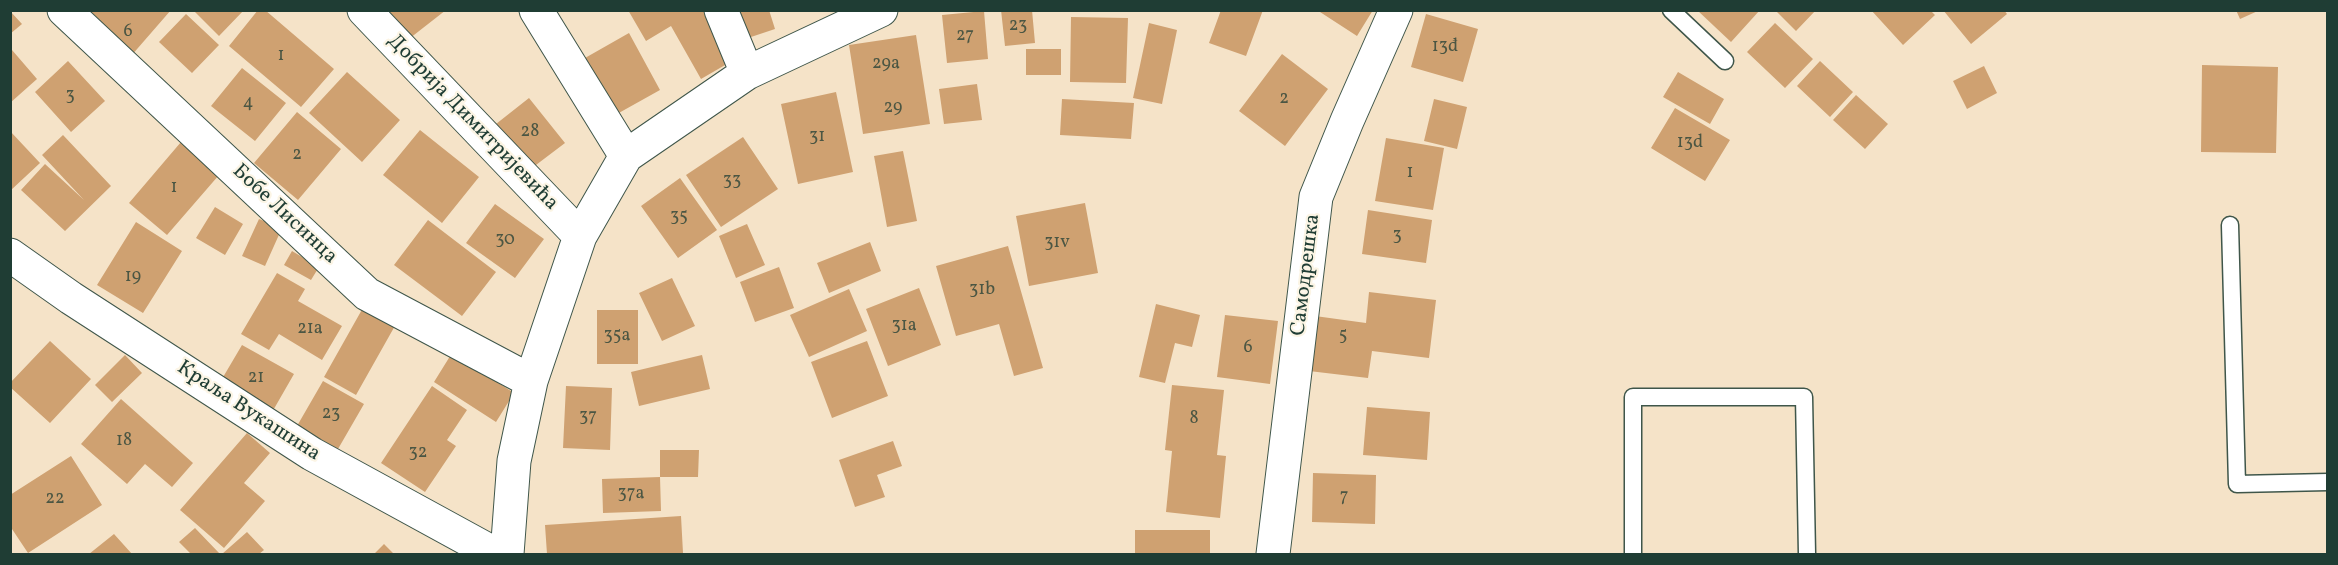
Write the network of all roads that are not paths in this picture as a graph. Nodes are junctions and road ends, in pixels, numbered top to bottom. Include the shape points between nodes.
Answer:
1 (64, 10) edge
2 (364, 10) edge
3 (536, 10) edge
4 (722, 10) edge
5 (881, 10) edge
6 (1396, 10) edge
7 (1671, 10) edge
8 (1725, 61) dead end
9 (747, 74) junction
10 (626, 156) junction
11 (2230, 225) dead end
12 (580, 236) junction
13 (10, 255) edge
14 (531, 381) junction
15 (2328, 483) edge
16 (495, 555) edge
17 (507, 555) edge
18 (1273, 555) edge
19 (1634, 555) edge
20 (1807, 555) edge

1 - 14 street, Бобе Лисинца via 367,294
2 - 12 street, Добрија Димитријевића
3 - 10 street
4 - 9 street
5 - 9 street
6 - 18 street, Самодрешка via 1316,197
7 - 8 lane
9 - 10 street
10 - 12 street
11 - 15 lane via 2237,484
12 - 14 street
13 - 16 street, Краља Вукашина via 312,454
14 - 17 street via 513,461
19 - 20 lane via 1634,397 1804,397

